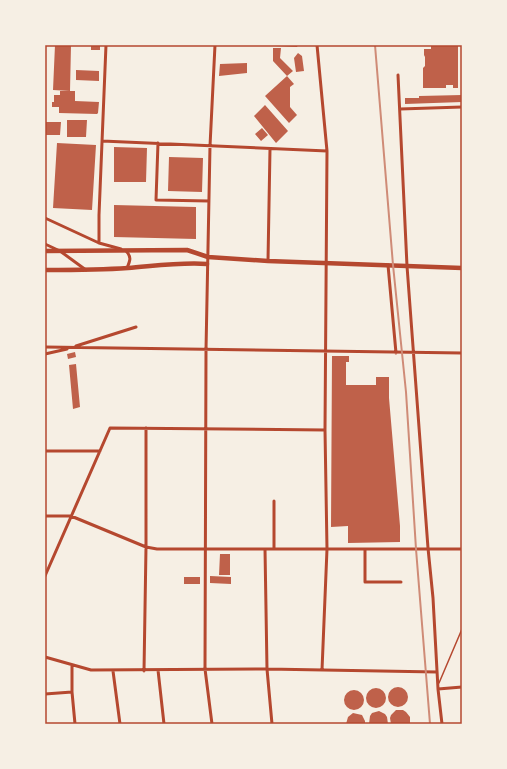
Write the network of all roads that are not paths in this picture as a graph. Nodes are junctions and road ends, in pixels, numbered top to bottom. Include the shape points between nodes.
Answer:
1 (106, 45) edge
2 (215, 45) edge
3 (317, 45) edge
4 (398, 75) dead end
5 (462, 107) edge
6 (400, 108) junction
7 (102, 141) junction
8 (158, 143) junction
9 (210, 146) junction
10 (45, 147) edge
11 (270, 149) junction
12 (45, 150) edge
13 (327, 151) junction
14 (209, 201) junction
15 (45, 218) edge
16 (99, 243) junction
17 (45, 244) edge
18 (45, 251) edge
19 (60, 251) junction
20 (126, 251) junction
21 (208, 257) junction
22 (268, 261) junction
23 (326, 263) junction
24 (207, 264) junction
25 (388, 265) junction
26 (406, 266) junction
27 (127, 268) junction
28 (462, 268) edge
29 (45, 270) edge
30 (86, 270) junction
31 (136, 327) dead end
32 (45, 347) edge
33 (72, 348) junction
34 (206, 350) junction
35 (326, 352) junction
36 (396, 353) junction
37 (413, 353) junction
38 (462, 353) edge
39 (45, 354) edge
40 (146, 428) junction
41 (206, 428) junction
42 (325, 430) junction
43 (45, 451) edge
44 (100, 451) junction
45 (274, 501) dead end
46 (45, 516) edge
47 (71, 516) junction
48 (146, 547) junction
49 (428, 548) junction
50 (205, 549) junction
51 (265, 549) junction
52 (274, 549) junction
53 (327, 549) junction
54 (365, 549) junction
55 (462, 549) edge
56 (45, 576) edge
57 (401, 582) dead end
58 (462, 629) edge
59 (45, 658) edge
60 (72, 665) junction
61 (205, 669) junction
62 (267, 669) junction
63 (158, 670) junction
64 (322, 670) junction
65 (113, 671) junction
66 (144, 671) junction
67 (437, 672) junction
68 (438, 687) junction
69 (462, 687) edge
70 (72, 692) junction
71 (45, 694) edge
72 (75, 724) edge
73 (120, 724) edge
74 (164, 724) edge
75 (212, 724) edge
76 (272, 724) edge
77 (442, 724) edge

1 - 7 street
2 - 9 street
3 - 13 street
4 - 6 street
5 - 6 street
6 - 26 street
7 - 8 street
7 - 16 street
8 - 9 street
8 - 14 street via 156,200
9 - 11 street
9 - 14 street
10 - 12 lane
11 - 13 street
11 - 22 street
13 - 23 street
14 - 21 street
15 - 16 street
16 - 20 street
17 - 19 street
18 - 19 main road
19 - 20 main road
19 - 30 street
20 - 21 main road via 187,250
20 - 27 street via 130,255
21 - 22 main road
21 - 24 street
22 - 23 main road
23 - 25 main road
23 - 35 street
24 - 27 main road
24 - 34 street
25 - 26 main road
25 - 36 street
26 - 28 main road
26 - 37 street
27 - 30 main road
29 - 30 main road
31 - 33 street
32 - 33 street
33 - 34 street
33 - 39 street
34 - 35 street
34 - 41 street
35 - 36 street
35 - 42 street
36 - 37 street
37 - 38 street
37 - 49 street
40 - 41 street
40 - 44 street via 110,428
40 - 48 street
41 - 42 street
41 - 50 street
42 - 53 street
43 - 44 street
44 - 47 street
45 - 52 street
46 - 47 street
47 - 48 street
47 - 56 street
48 - 50 street
48 - 66 street
49 - 54 street
49 - 55 street
49 - 67 street
50 - 51 street
50 - 61 street
51 - 52 street
51 - 62 street
52 - 53 street
53 - 54 street
53 - 64 street
54 - 57 street via 365,582
58 - 68 lane
59 - 60 street
60 - 65 street via 91,670
60 - 70 street
61 - 62 street
61 - 63 street
61 - 75 street
62 - 64 street
62 - 76 street
63 - 66 street
63 - 74 street
64 - 67 street
65 - 66 street
65 - 73 street
67 - 68 street
68 - 69 street
68 - 77 street
70 - 71 street
70 - 72 street

